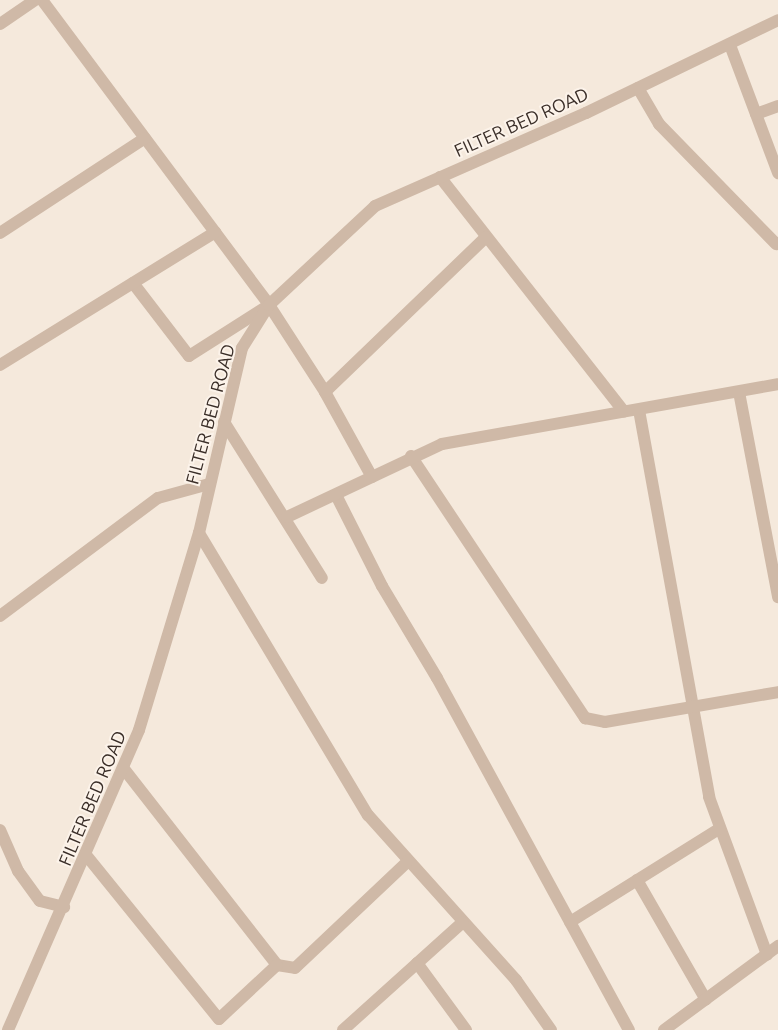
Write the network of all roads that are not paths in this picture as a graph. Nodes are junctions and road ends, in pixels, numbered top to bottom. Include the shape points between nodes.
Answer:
1 (35, 0) edge
2 (42, 0) edge
3 (778, 20) edge
4 (0, 24) edge
5 (730, 45) junction
6 (638, 88) junction
7 (778, 106) edge
8 (756, 114) junction
9 (145, 138) junction
10 (778, 173) edge
11 (440, 177) junction
12 (215, 232) junction
13 (0, 233) edge
14 (486, 237) junction
15 (776, 244) dead end
16 (133, 283) junction
17 (269, 305) junction
18 (0, 365) edge
19 (778, 384) edge
20 (325, 392) junction
21 (739, 392) junction
22 (639, 410) junction
23 (624, 412) junction
24 (224, 422) junction
25 (411, 456) junction
26 (372, 477) junction
27 (209, 484) junction
28 (336, 495) junction
29 (287, 517) junction
30 (199, 533) junction
31 (322, 578) dead end
32 (778, 597) edge
33 (0, 616) edge
34 (778, 692) edge
35 (692, 707) junction
36 (124, 769) junction
37 (719, 829) junction
38 (0, 830) edge
39 (86, 855) junction
40 (408, 861) junction
41 (636, 880) junction
42 (64, 907) junction
43 (463, 922) junction
44 (570, 922) junction
45 (778, 946) edge
46 (767, 955) junction
47 (417, 963) junction
48 (277, 965) junction
49 (706, 1000) junction
50 (8, 1030) edge
51 (343, 1030) edge
52 (466, 1030) edge
53 (551, 1030) edge
54 (629, 1030) edge
55 (664, 1030) edge

1 - 4 street
2 - 9 street
3 - 5 street, FILTER BED ROAD
5 - 6 street, FILTER BED ROAD
5 - 8 street
6 - 11 street, FILTER BED ROAD
6 - 15 street via 659,124
7 - 8 street
8 - 10 street
9 - 12 street
9 - 13 street
11 - 14 street
11 - 17 street, FILTER BED ROAD via 375,206
12 - 16 street
12 - 17 street
14 - 20 street
14 - 23 street
16 - 17 street via 189,356
16 - 18 street
17 - 20 street
17 - 24 street, FILTER BED ROAD via 242,348
19 - 21 street
20 - 26 street
21 - 22 street
21 - 32 street
22 - 23 street
22 - 35 street
23 - 25 street via 442,444
24 - 27 street, FILTER BED ROAD
24 - 29 street
25 - 26 street
25 - 35 street via 585,718 595,723
26 - 28 street
27 - 30 street, FILTER BED ROAD
27 - 33 street via 158,498
28 - 29 street
28 - 44 street via 382,586
29 - 31 street
30 - 36 street, FILTER BED ROAD
30 - 40 street via 368,815
34 - 35 street
35 - 37 street
36 - 39 street, FILTER BED ROAD
36 - 48 street
37 - 41 street
37 - 46 street
38 - 42 street via 18,871 40,901
39 - 42 street, FILTER BED ROAD
39 - 48 street via 219,1020
40 - 43 street
40 - 48 street via 295,968
41 - 44 street
41 - 49 street
42 - 50 street, FILTER BED ROAD
43 - 47 street
43 - 53 street via 516,980
44 - 54 street
45 - 46 street
46 - 49 street
47 - 51 street
47 - 52 street
49 - 55 street

